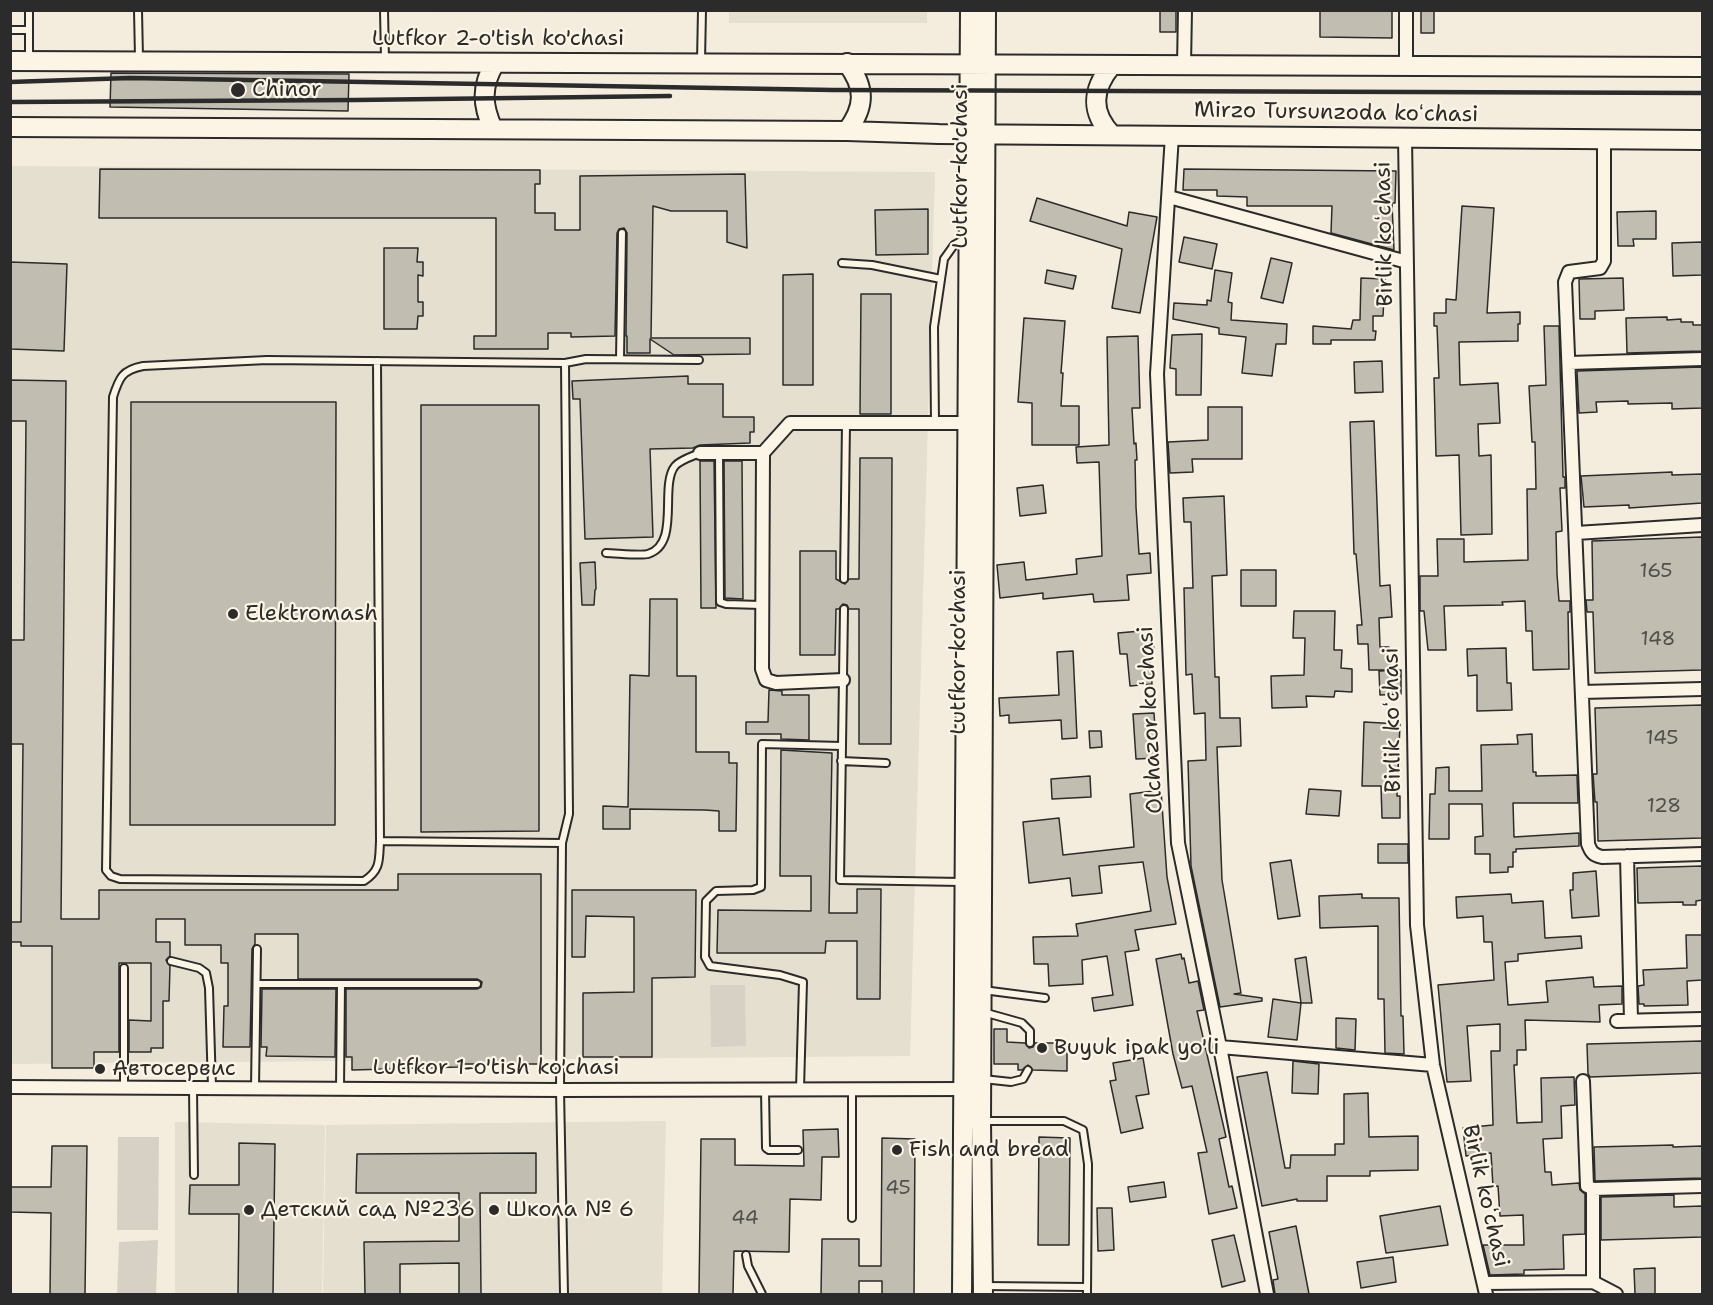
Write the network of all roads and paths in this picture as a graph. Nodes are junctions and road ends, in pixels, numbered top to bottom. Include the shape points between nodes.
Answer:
1 (29, 10) edge
2 (138, 10) edge
3 (384, 10) edge
4 (702, 10) edge
5 (970, 10) edge
6 (986, 10) edge
7 (1185, 10) edge
8 (1406, 10) edge
9 (10, 30) edge
10 (29, 30) junction
11 (10, 61) edge
12 (29, 61) junction
13 (139, 61) junction
14 (385, 63) junction
15 (495, 63) junction
16 (847, 63) junction
17 (701, 64) junction
18 (978, 65) junction
19 (1112, 65) junction
20 (1184, 65) junction
21 (1406, 66) junction
22 (1702, 67) edge
23 (10, 126) edge
24 (493, 129) junction
25 (847, 131) junction
26 (978, 134) junction
27 (1112, 135) junction
28 (1172, 135) junction
29 (1404, 137) junction
30 (1604, 139) junction
31 (1702, 140) edge
32 (1169, 197) junction
33 (622, 233) dead end
34 (969, 237) junction
35 (1407, 262) junction
36 (842, 263) dead end
37 (941, 279) junction
38 (620, 359) junction
39 (1702, 359) edge
40 (699, 360) dead end
41 (376, 362) junction
42 (566, 363) junction
43 (1569, 363) junction
44 (846, 423) junction
45 (935, 423) junction
46 (976, 423) junction
47 (700, 453) joint
48 (719, 453) junction
49 (763, 453) junction
50 (1702, 525) edge
51 (1576, 534) junction
52 (606, 553) dead end
53 (844, 579) dead end
54 (761, 605) junction
55 (844, 609) dead end
56 (843, 680) junction
57 (1702, 689) edge
58 (1582, 692) junction
59 (842, 746) junction
60 (841, 761) junction
61 (886, 763) dead end
62 (380, 841) junction
63 (562, 843) junction
64 (1702, 854) edge
65 (1627, 856) junction
66 (964, 883) junction
67 (257, 950) dead end
68 (171, 961) dead end
69 (124, 968) dead end
70 (257, 984) junction
71 (342, 984) junction
72 (477, 984) dead end
73 (982, 990) junction
74 (1044, 998) dead end
75 (982, 1012) junction
76 (1702, 1019) edge
77 (1630, 1020) junction
78 (1617, 1021) dead end
79 (1030, 1043) dead end
80 (1220, 1047) junction
81 (1433, 1065) junction
82 (1028, 1070) dead end
83 (1583, 1081) dead end
84 (982, 1084) junction
85 (10, 1087) edge
86 (124, 1088) junction
87 (194, 1088) junction
88 (212, 1088) junction
89 (255, 1089) junction
90 (340, 1089) junction
91 (765, 1089) junction
92 (800, 1089) junction
93 (852, 1089) junction
94 (963, 1089) junction
95 (560, 1090) junction
96 (981, 1121) junction
97 (798, 1150) dead end
98 (194, 1175) dead end
99 (1702, 1186) edge
100 (1593, 1189) junction
101 (852, 1218) dead end
102 (746, 1254) dead end
103 (1593, 1282) junction
104 (1485, 1289) edge
105 (983, 1290) edge
106 (1087, 1291) edge
107 (564, 1294) edge
108 (762, 1294) edge
109 (962, 1294) edge
110 (1267, 1294) edge
111 (1616, 1294) edge

1 - 10 lane
2 - 13 lane
3 - 14 lane
4 - 17 lane
5 - 18 main road, Lutfkor ko'chasi
6 - 18 main road, Lutfkor ko'chasi
7 - 20 street
8 - 21 street
9 - 10 lane
10 - 12 lane
11 - 12 main road, Lutfkor 2-o'tish ko'chasi
12 - 13 main road, Lutfkor 2-o'tish ko'chasi
13 - 14 main road, Lutfkor 2-o'tish ko'chasi
14 - 15 main road, Lutfkor 2-o'tish ko'chasi
15 - 17 main road, Lutfkor 2-o'tish ko'chasi
15 - 24 main road via 483,94
16 - 17 main road, Lutfkor 2-o'tish ko'chasi
16 - 18 main road, Lutfkor 2-o'tish ko'chasi
16 - 25 main road via 857,78 862,98
18 - 19 main road, Mirzo Tursunzoda koʻchasi
18 - 26 main road, Lutfkor ko'chasi
19 - 20 main road, Mirzo Tursunzoda koʻchasi
19 - 27 main road via 1100,81 1096,100 1100,118
20 - 21 main road, Mirzo Tursunzoda koʻchasi
21 - 22 main road, Mirzo Tursunzoda koʻchasi
23 - 24 main road
24 - 25 main road
25 - 26 main road
26 - 27 main road, Mirzo Tursunzoda koʻchasi
26 - 34 main road, Lutfkor ko'chasi
26 - 46 main road, Lutfkor ko'chasi
27 - 28 main road, Mirzo Tursunzoda koʻchasi
28 - 29 main road, Mirzo Tursunzoda koʻchasi
28 - 32 street, Olchazor koʻchasi
29 - 30 main road, Mirzo Tursunzoda koʻchasi
29 - 35 street, Birlik koʻchasi
30 - 31 main road, Mirzo Tursunzoda koʻchasi
30 - 43 street via 1604,261 1600,268 1573,271 1566,276
32 - 35 street
32 - 80 street, Olchazor koʻchasi via 1157,375 1178,843
33 - 38 lane
34 - 37 lane via 954,245 944,259
34 - 46 main road, Lutfkor ko'chasi
35 - 81 street, Birlik koʻchasi via 1417,925
36 - 37 lane
37 - 45 lane via 934,327
38 - 40 lane
38 - 42 lane
39 - 43 street
41 - 42 lane
41 - 62 lane
41 - 62 lane via 267,360 143,366 129,369 119,380 113,397 105,861 106,870 120,879 364,882 374,875
42 - 63 lane via 569,814
43 - 51 street
44 - 45 street
44 - 49 street via 790,423
44 - 53 lane
45 - 46 street
46 - 66 main road, Lutfkor ko'chasi
46 - 73 main road, Lutfkor ko'chasi
47 - 48 street
47 - 52 lane via 676,464 670,476 667,532 660,545 648,554
48 - 49 street
48 - 54 lane via 720,602
49 - 54 street
50 - 51 street
51 - 58 street
54 - 56 street via 762,669 766,680
55 - 56 lane
56 - 59 lane
57 - 58 street
58 - 65 street via 1590,851 1602,857
59 - 60 lane
59 - 92 lane via 762,744 761,887 716,891 706,901 705,957 710,966 803,982
60 - 61 lane
60 - 66 lane via 840,880
62 - 63 lane
63 - 95 lane
64 - 65 street
65 - 77 street
66 - 94 main road, Lutfkor ko'chasi
67 - 70 lane
68 - 88 lane via 206,973
69 - 86 lane
70 - 71 lane
70 - 89 lane
71 - 72 lane
71 - 90 lane
73 - 74 lane
73 - 75 main road, Lutfkor ko'chasi
75 - 79 lane via 1022,1023 1030,1030
75 - 84 main road, Lutfkor ko'chasi
76 - 77 street
77 - 78 street
80 - 81 street
80 - 110 street, Olchazor koʻchasi
81 - 104 street, Birlik koʻchasi
82 - 84 lane via 1023,1079
83 - 100 street via 1587,1186
84 - 94 street, Lutfkor 1-o'tish ko'chasi
84 - 96 main road, Lutfkor ko'chasi
85 - 86 street, Lutfkor 1-o'tish ko'chasi
86 - 87 street, Lutfkor 1-o'tish ko'chasi
87 - 88 street, Lutfkor 1-o'tish ko'chasi
87 - 98 lane
88 - 89 street, Lutfkor 1-o'tish ko'chasi
89 - 90 street, Lutfkor 1-o'tish ko'chasi
90 - 95 street, Lutfkor 1-o'tish ko'chasi
91 - 92 street, Lutfkor 1-o'tish ko'chasi
91 - 95 street, Lutfkor 1-o'tish ko'chasi
91 - 97 lane via 766,1148
92 - 93 street, Lutfkor 1-o'tish ko'chasi
93 - 94 street, Lutfkor 1-o'tish ko'chasi
93 - 101 lane
94 - 109 main road, Lutfkor ko'chasi
95 - 107 lane
96 - 105 main road, Lutfkor ko'chasi
96 - 106 lane via 1064,1121 1083,1130 1088,1164
99 - 100 street
100 - 103 street
102 - 108 lane
103 - 104 street
103 - 111 street
105 - 106 lane

